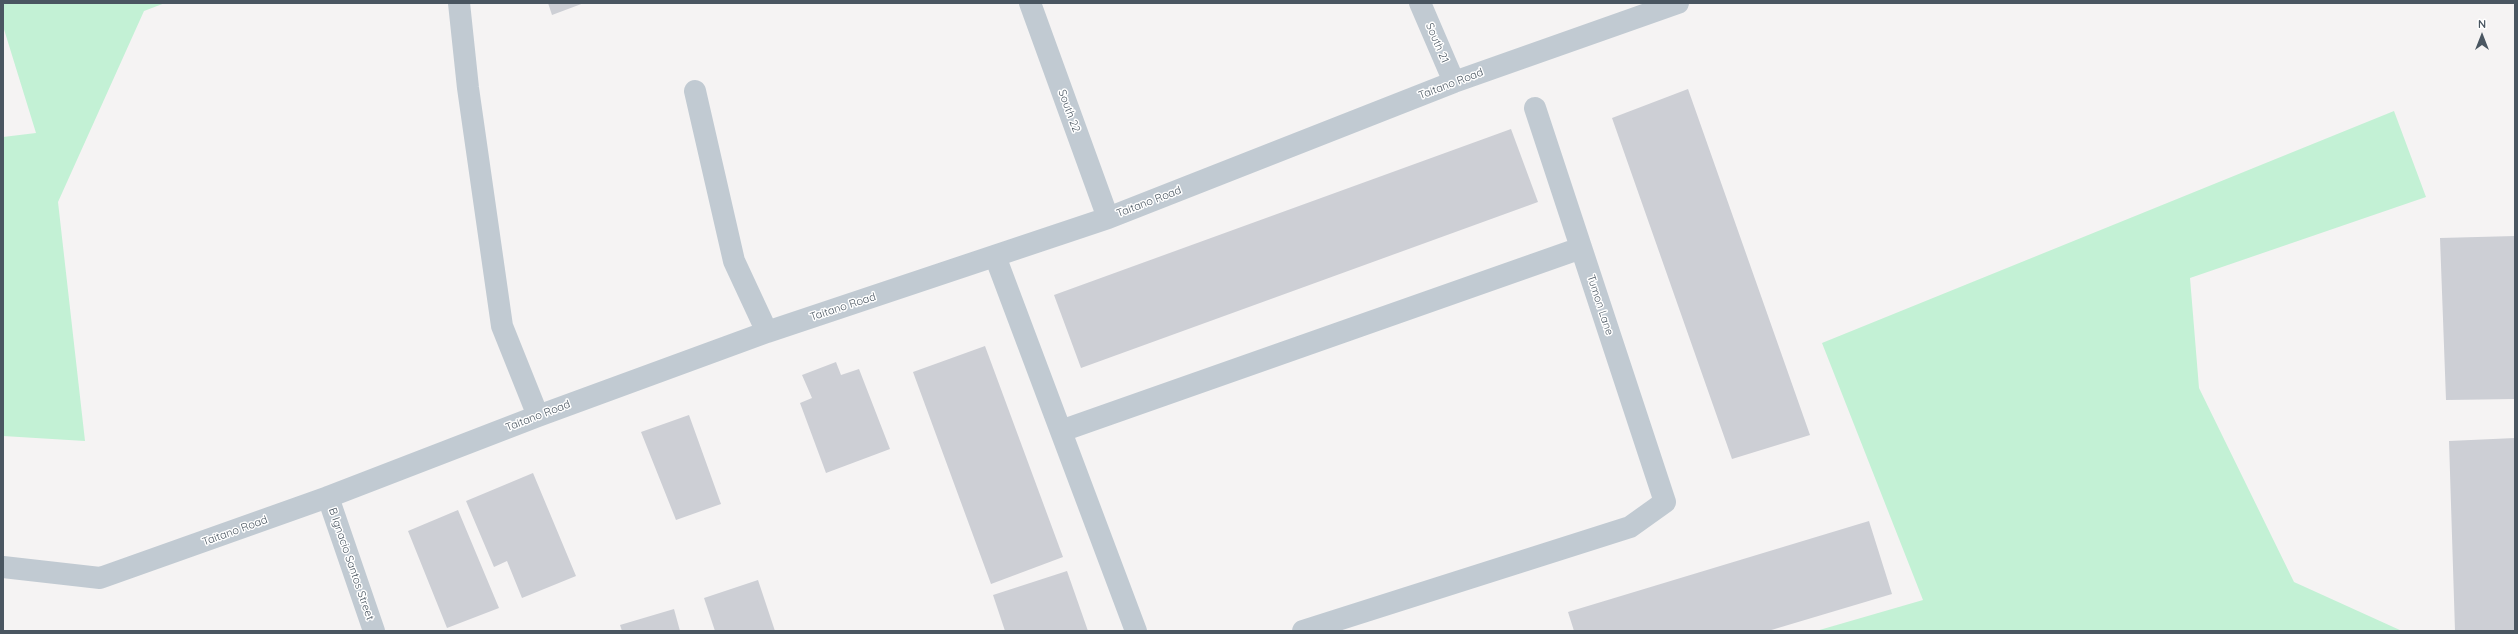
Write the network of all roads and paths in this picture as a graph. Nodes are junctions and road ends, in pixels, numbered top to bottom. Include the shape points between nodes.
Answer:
1 (460, 3) edge
2 (1030, 3) edge
3 (1420, 3) edge
4 (1678, 3) edge
5 (1454, 82) junction
6 (695, 91) dead end
7 (1535, 108) dead end
8 (1108, 218) junction
9 (1581, 248) junction
10 (995, 256) junction
11 (767, 332) junction
12 (538, 416) junction
13 (1060, 431) junction
14 (328, 498) junction
15 (3, 567) edge
16 (374, 631) edge
17 (1136, 631) edge
18 (1304, 631) edge

1 - 12 street via 468,88 502,326
2 - 8 street, South 22
3 - 5 street, South 21
4 - 5 street, Taitano Road
5 - 8 street, Taitano Road
6 - 11 street via 734,261
7 - 9 street, Tumon Lane
8 - 10 street, Taitano Road
9 - 13 street
9 - 18 street, Tumon Lane via 1665,502 1630,527
10 - 11 street, Taitano Road
10 - 13 street
11 - 12 street, Taitano Road
12 - 14 street, Taitano Road
13 - 17 street
14 - 15 street, Taitano Road via 100,578
14 - 16 street, B Ignacio Santos Street

